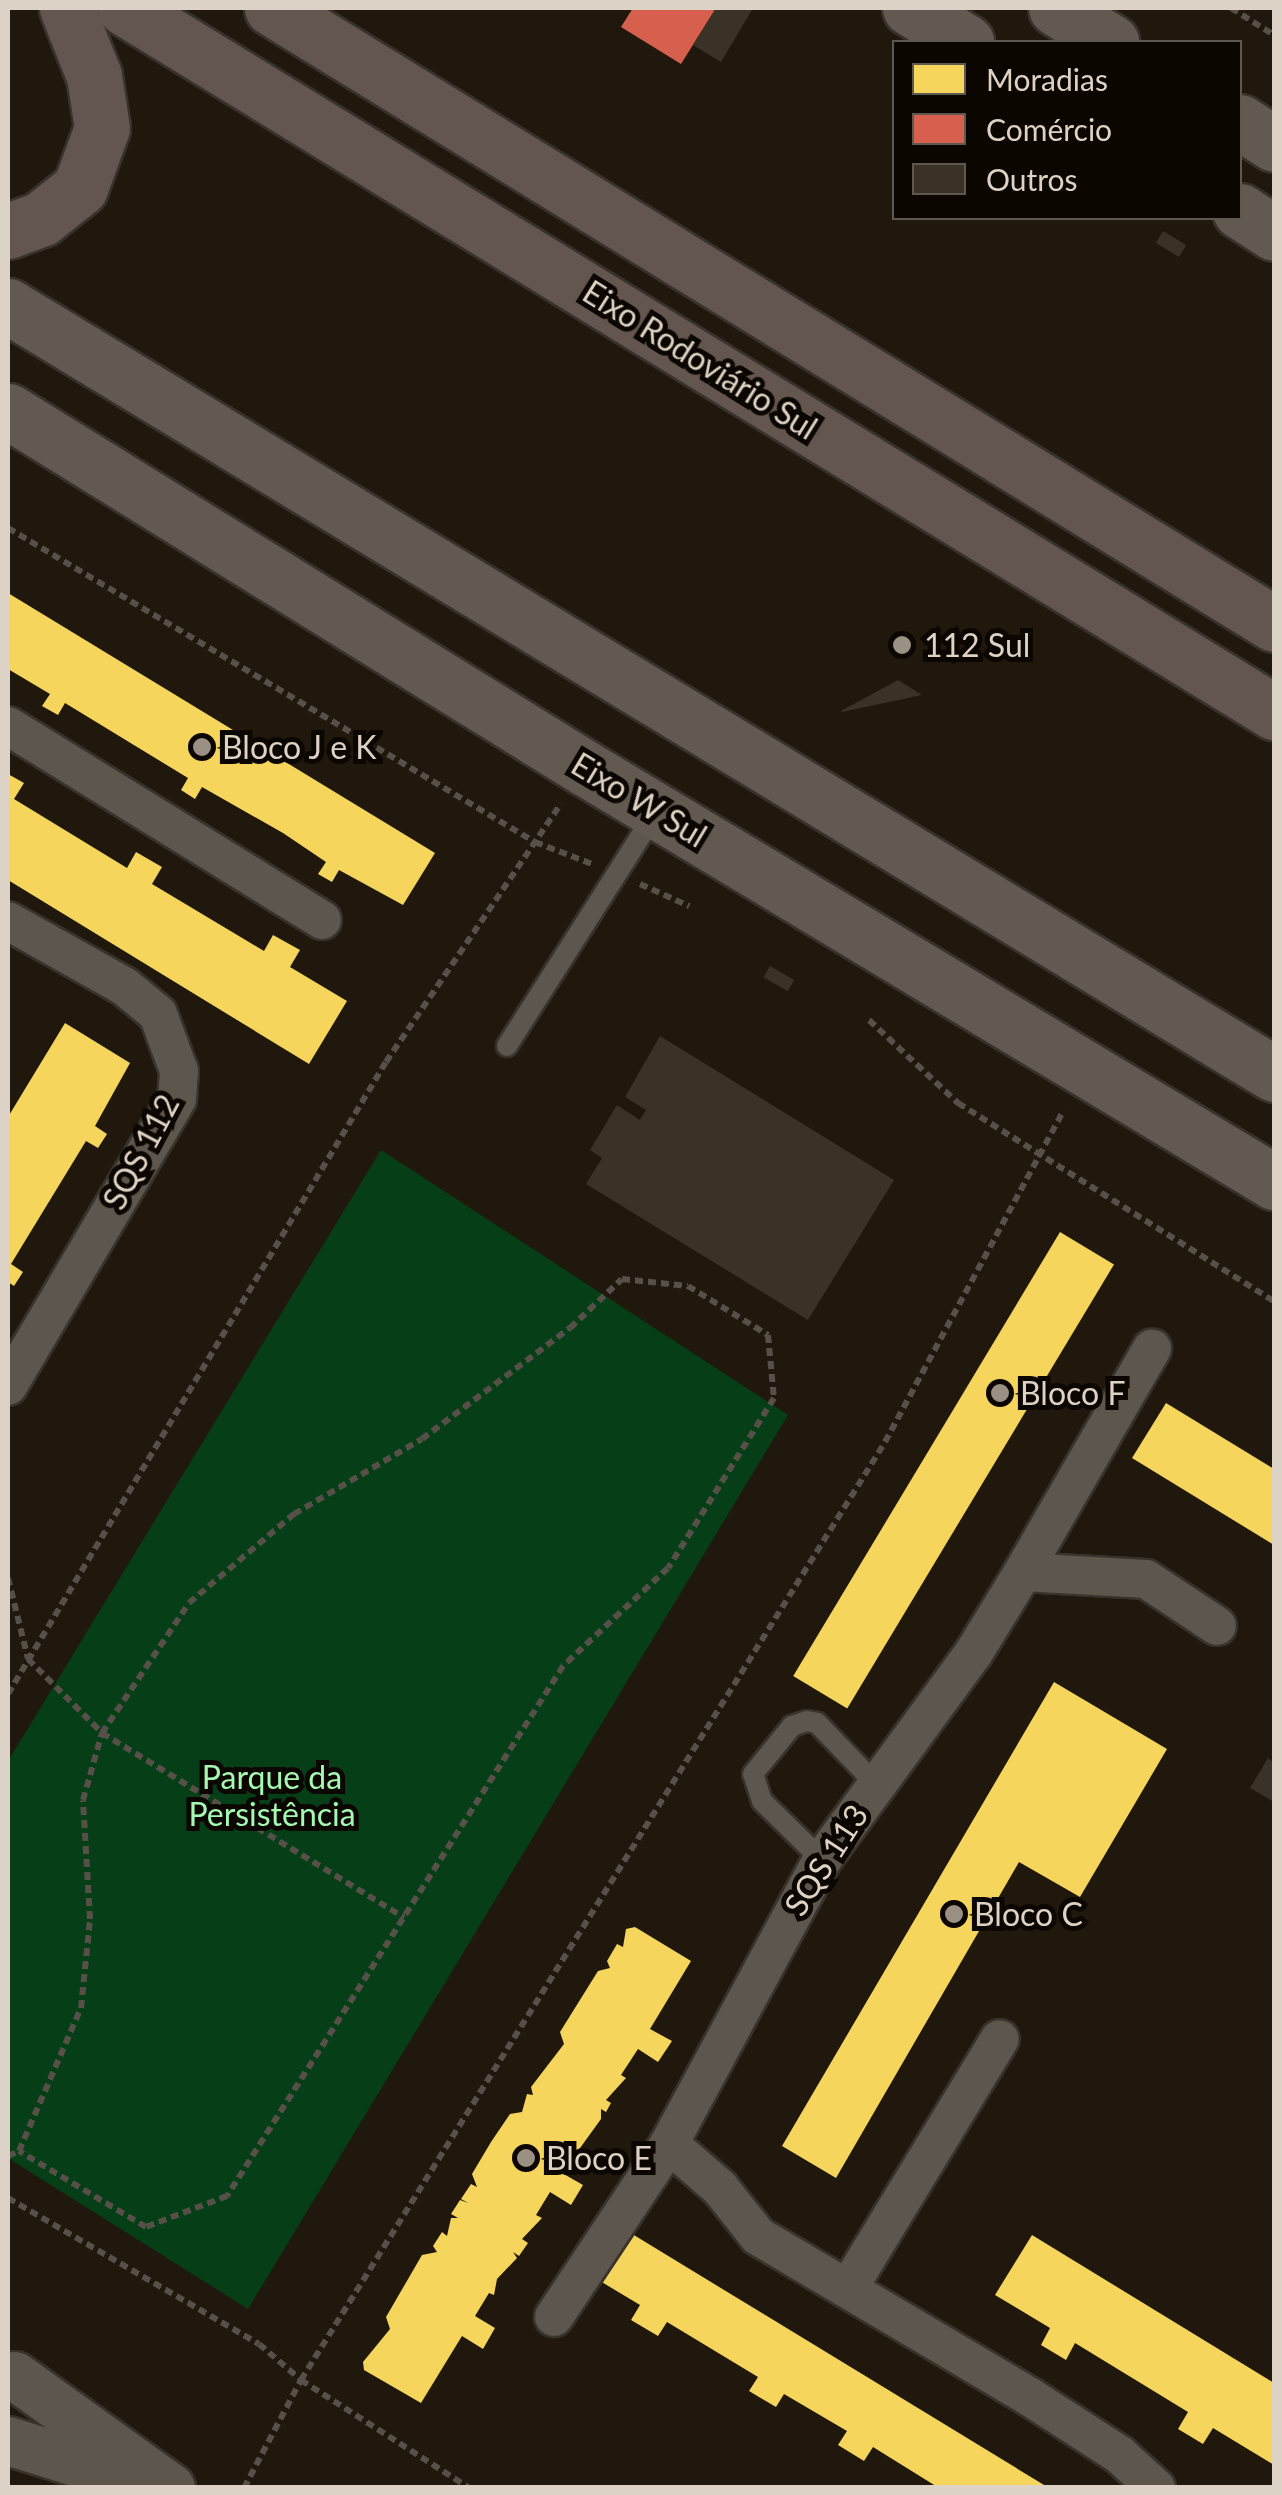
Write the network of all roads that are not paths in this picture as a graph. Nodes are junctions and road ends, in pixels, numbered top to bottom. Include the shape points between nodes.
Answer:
1 (67, 8) edge
2 (125, 8) edge
3 (272, 8) edge
4 (910, 8) edge
5 (1056, 8) edge
6 (1110, 34) edge
7 (963, 40) edge
8 (1242, 123) edge
9 (1274, 144) edge
10 (1242, 212) edge
11 (8, 230) edge
12 (1274, 232) edge
13 (8, 306) edge
14 (8, 411) edge
15 (1274, 624) edge
16 (1274, 712) edge
17 (8, 726) edge
18 (657, 810) junction
19 (322, 920) dead end
20 (8, 921) edge
21 (508, 1046) dead end
22 (1249, 1046) edge
23 (1274, 1074) edge
24 (1274, 1182) edge
25 (1152, 1349) dead end
26 (8, 1386) edge
27 (1023, 1572) junction
28 (1218, 1626) dead end
29 (876, 1784) junction
30 (822, 1860) junction
31 (1000, 2039) dead end
32 (669, 2144) junction
33 (849, 2287) junction
34 (554, 2317) dead end
35 (10, 2376) edge
36 (8, 2442) edge
37 (156, 2488) edge
38 (171, 2488) edge
39 (1156, 2488) edge

1 - 11 highway via 94,76 102,128 80,188 42,218
2 - 16 highway, Eixo Rodoviário Sul
3 - 15 highway
4 - 7 main road
5 - 6 main road
8 - 9 main road
10 - 12 main road
13 - 22 main road
14 - 18 main road, Eixo W Sul
17 - 19 street
18 - 21 lane
18 - 24 main road, Eixo W Sul
20 - 26 street, SQS 112 via 124,986 158,1014 179,1071 176,1099
22 - 23 main road
25 - 27 street, SQS 113
27 - 28 street via 1146,1578
27 - 29 street, SQS 113 via 974,1654
29 - 30 street, SQS 113
29 - 30 lane via 817,1723 807,1721 792,1726 753,1774 762,1802
30 - 32 street, SQS 113
31 - 33 street
32 - 33 street via 720,2188 758,2236
32 - 34 street, SQS 113
33 - 39 street via 1120,2455
35 - 38 street
36 - 37 street

